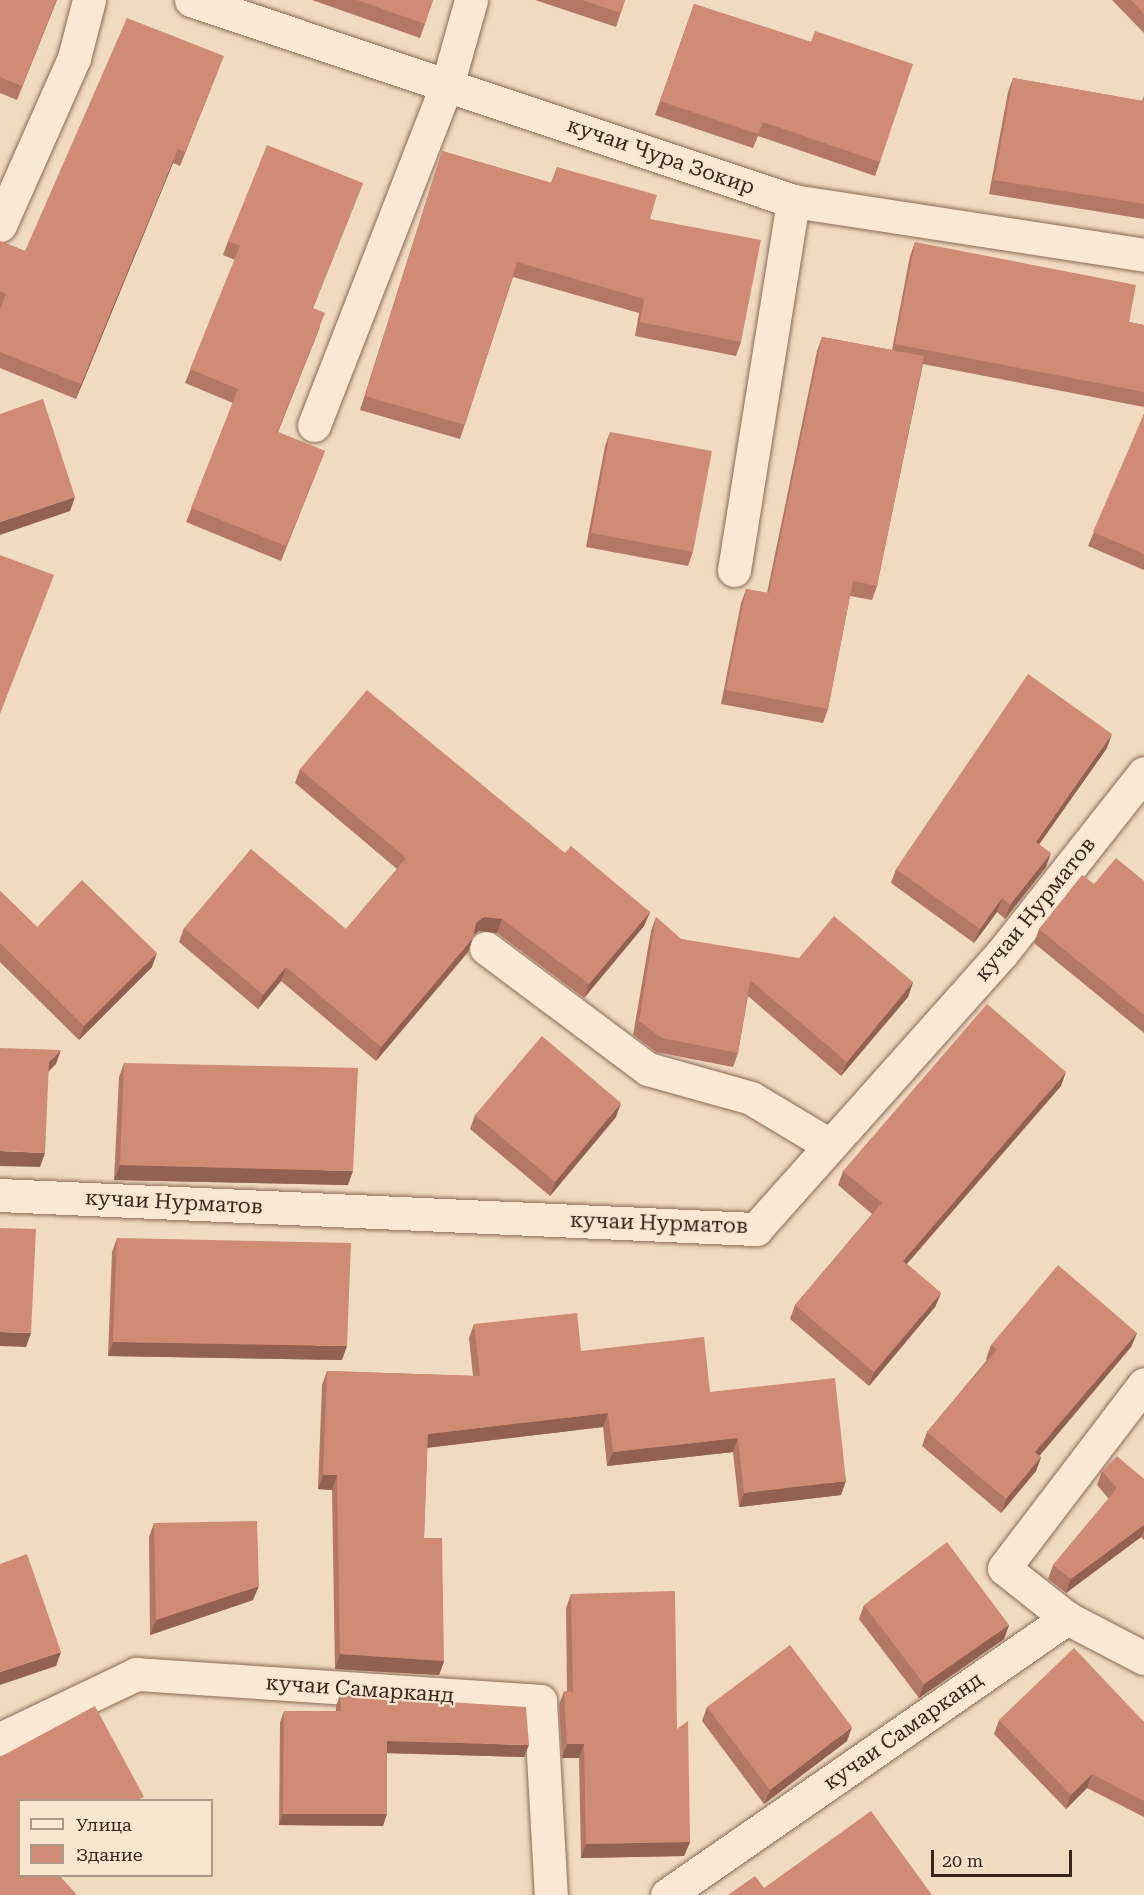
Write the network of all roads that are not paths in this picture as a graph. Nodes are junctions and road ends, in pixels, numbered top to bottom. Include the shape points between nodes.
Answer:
1 (89, 0) edge
2 (191, 0) edge
3 (471, 0) edge
4 (448, 82) junction
5 (793, 201) junction
6 (0, 225) edge
7 (1144, 255) edge
8 (314, 424) dead end
9 (734, 570) dead end
10 (1144, 773) edge
11 (486, 948) dead end
12 (828, 1144) junction
13 (0, 1195) edge
14 (1144, 1383) edge
15 (1067, 1618) junction
16 (1144, 1658) edge
17 (0, 1739) edge
18 (551, 1895) edge
19 (668, 1895) edge

1 - 6 street via 74,58
2 - 4 street, кучаи Чура Зокир
3 - 4 street
4 - 5 street, кучаи Чура Зокир
4 - 8 street
5 - 7 street, кучаи Чура Зокир
5 - 9 street
10 - 12 street, кучаи Нурматов via 1002,953
11 - 12 street via 648,1069 751,1098
12 - 13 street, кучаи Нурматов via 756,1229
14 - 15 street via 1004,1568
15 - 16 street
15 - 19 street, кучаи Самарканд
17 - 18 street, кучаи Самарканд via 136,1674 540,1701

